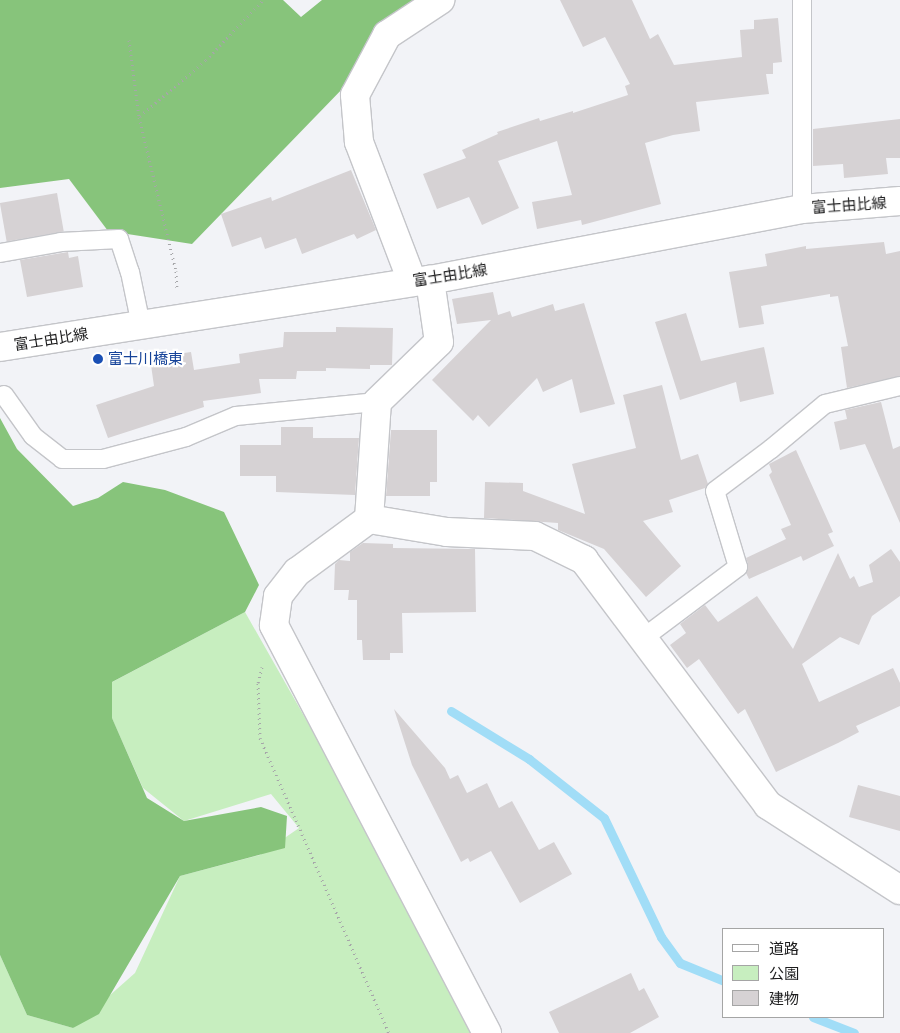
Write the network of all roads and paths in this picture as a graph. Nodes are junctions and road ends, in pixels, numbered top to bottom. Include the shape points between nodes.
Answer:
1 (264, 0) edge
2 (440, 0) edge
3 (802, 0) edge
4 (129, 40) dead end
5 (139, 116) junction
6 (900, 202) edge
7 (802, 209) junction
8 (0, 253) edge
9 (421, 280) junction
10 (178, 320) junction
11 (141, 325) junction
12 (10, 346) edge
13 (900, 387) edge
14 (4, 395) dead end
15 (377, 402) junction
16 (369, 519) junction
17 (274, 625) junction
18 (642, 639) junction
19 (900, 890) edge
20 (389, 1033) edge
21 (487, 1033) edge

1 - 5 path via 206,60
2 - 9 street via 387,36 355,95 359,142
3 - 7 lane
4 - 5 path
5 - 10 path via 176,271
6 - 7 street, 富士由比線
7 - 9 street, 富士由比線
8 - 11 lane via 61,242 118,239 130,272
9 - 10 street, 富士由比線
9 - 15 street via 439,342
10 - 11 street, 富士由比線
11 - 12 street, 富士由比線
13 - 18 lane via 825,404 715,491 738,567
14 - 15 lane via 33,436 62,460 103,459 186,437 236,416
15 - 16 street
16 - 17 street via 297,572 278,596
16 - 18 street via 447,532 535,536 584,560
17 - 20 path via 258,683 260,738
17 - 21 street
18 - 19 street via 768,805

